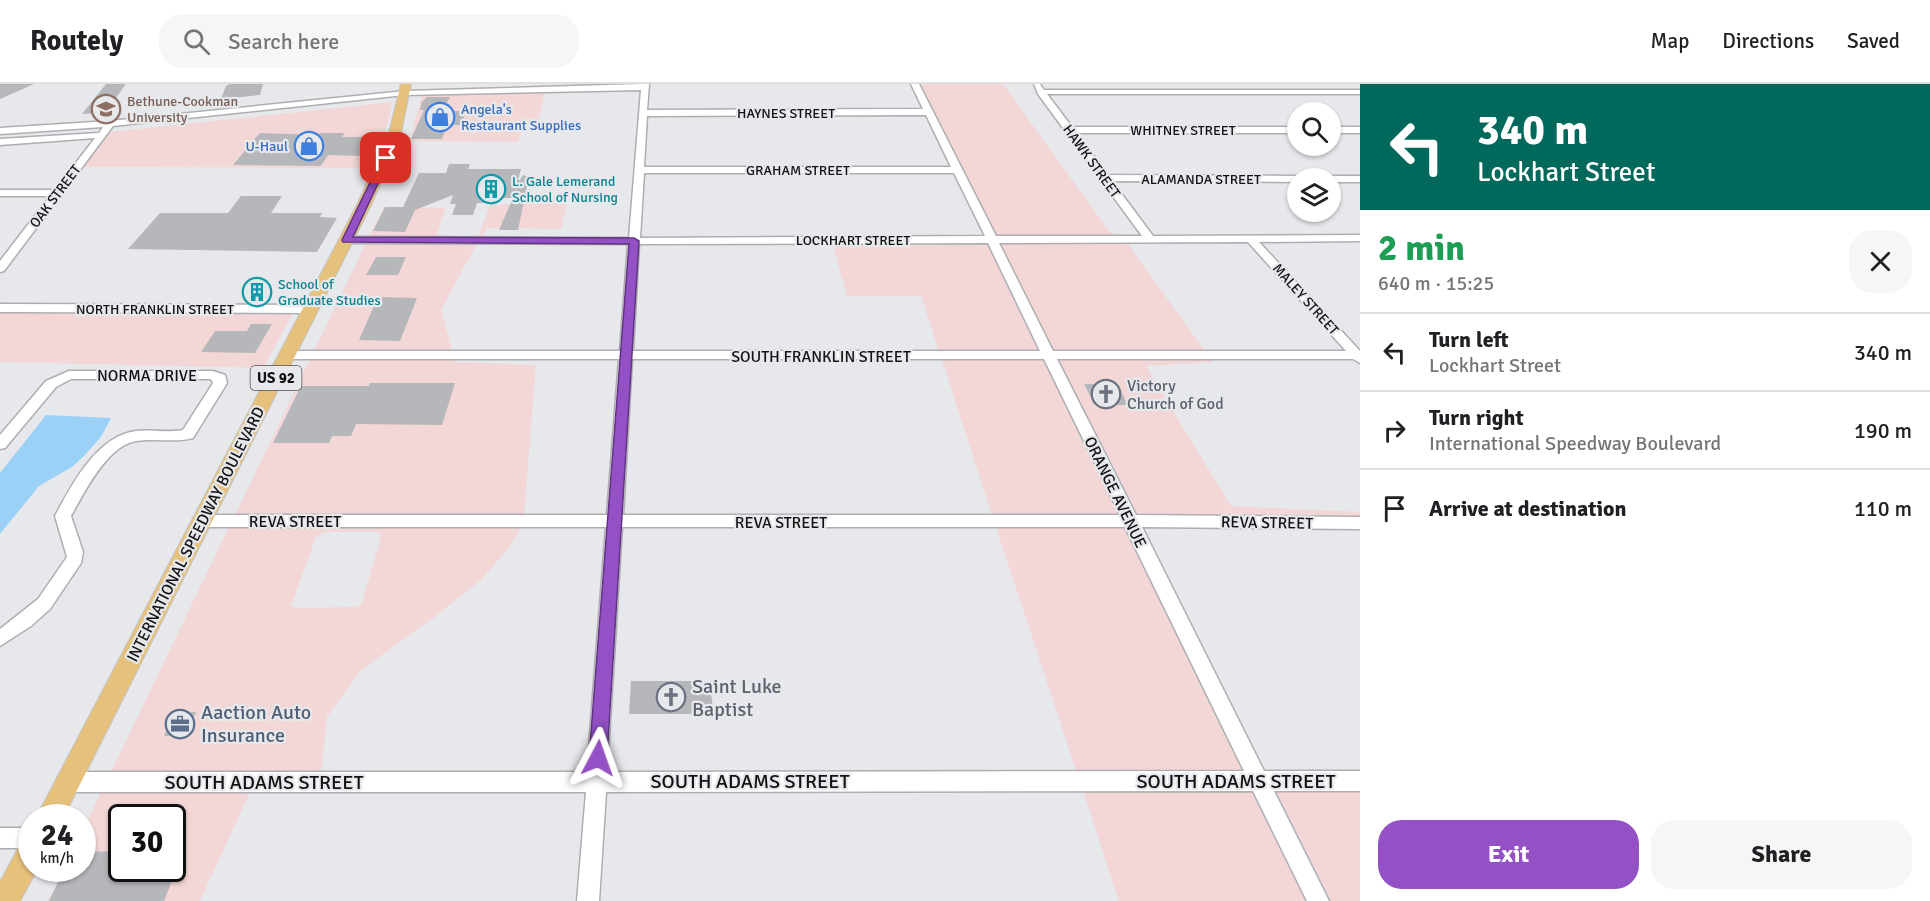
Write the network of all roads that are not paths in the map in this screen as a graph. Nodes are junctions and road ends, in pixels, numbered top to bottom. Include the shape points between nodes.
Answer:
1 (915, 84) edge
2 (1134, 84) edge
3 (1312, 84) edge
4 (645, 86) edge
5 (405, 88) edge
6 (1038, 88) edge
7 (1142, 92) junction
8 (1323, 92) junction
9 (1360, 92) edge
10 (929, 112) junction
11 (643, 113) junction
12 (110, 124) junction
13 (1070, 130) junction
14 (1287, 130) edge
15 (1341, 130) edge
16 (1360, 130) edge
17 (0, 131) edge
18 (102, 135) junction
19 (0, 142) edge
20 (639, 170) junction
21 (957, 170) junction
22 (1105, 178) junction
23 (1287, 179) edge
24 (1341, 179) edge
25 (1360, 179) edge
26 (0, 193) edge
27 (56, 193) junction
28 (1149, 238) junction
29 (1360, 238) edge
30 (1251, 239) junction
31 (347, 240) junction
32 (992, 240) junction
33 (634, 241) junction
34 (0, 251) edge
35 (14, 251) junction
36 (0, 269) edge
37 (0, 308) edge
38 (311, 309) junction
39 (287, 356) junction
40 (626, 356) junction
41 (1049, 356) junction
42 (1358, 357) edge
43 (7, 427) edge
44 (0, 444) edge
45 (202, 521) junction
46 (1130, 521) junction
47 (615, 522) junction
48 (1360, 523) edge
49 (0, 638) edge
50 (596, 781) junction
51 (1259, 781) junction
52 (1360, 781) edge
53 (67, 782) junction
54 (56, 804) edge
55 (0, 838) edge
56 (18, 838) edge
57 (18, 877) edge
58 (5, 901) edge
59 (588, 901) edge
60 (1318, 901) edge

1 - 10 street, ORANGE AVENUE
2 - 7 street
3 - 8 street
4 - 5 street
4 - 11 street
5 - 12 street
5 - 31 main road, INTERNATIONAL SPEEDWAY BOULEVARD / US 92 via 386,158
6 - 7 street
6 - 13 street, HAWK STREET
7 - 8 street
8 - 9 street
10 - 11 street, HAYNES STREET
10 - 21 street, ORANGE AVENUE
11 - 20 street
12 - 17 street
12 - 18 street, OAK STREET
13 - 14 street, WHITNEY STREET
13 - 22 street, HAWK STREET
15 - 16 street
18 - 19 street
18 - 27 street, OAK STREET
20 - 21 street, GRAHAM STREET
20 - 33 street
21 - 32 street, ORANGE AVENUE
22 - 23 street, ALAMANDA STREET
22 - 28 street, HAWK STREET
24 - 25 street
26 - 27 street
27 - 35 street, OAK STREET
28 - 30 street, LOCKHART STREET
28 - 32 street, LOCKHART STREET
29 - 30 street, LOCKHART STREET
30 - 42 street, MALEY STREET
31 - 33 street, LOCKHART STREET
31 - 38 main road, INTERNATIONAL SPEEDWAY BOULEVARD / US 92
32 - 33 street, LOCKHART STREET
32 - 41 street, ORANGE AVENUE
33 - 40 street
34 - 35 street
35 - 36 street, OAK STREET
37 - 38 street, NORTH FRANKLIN STREET
38 - 39 main road, INTERNATIONAL SPEEDWAY BOULEVARD / US 92
39 - 40 street, SOUTH FRANKLIN STREET
39 - 45 main road, INTERNATIONAL SPEEDWAY BOULEVARD / US 92
40 - 41 street, SOUTH FRANKLIN STREET
40 - 47 street
41 - 42 street, SOUTH FRANKLIN STREET
41 - 46 street, ORANGE AVENUE
43 - 44 street
43 - 49 street, NORMA DRIVE via 51,384 69,375 220,378 188,434 125,438 104,455 63,516 62,523 76,548 62,581 40,611
45 - 47 street, REVA STREET
45 - 53 main road, INTERNATIONAL SPEEDWAY BOULEVARD / US 92
46 - 47 street, REVA STREET
46 - 48 street, REVA STREET
46 - 51 street, ORANGE AVENUE
47 - 50 street
50 - 51 street, SOUTH ADAMS STREET
50 - 53 street, SOUTH ADAMS STREET
50 - 59 street
51 - 52 street, SOUTH ADAMS STREET
51 - 60 street, ORANGE AVENUE
53 - 54 main road, INTERNATIONAL SPEEDWAY BOULEVARD / US 92
55 - 56 street
57 - 58 main road

